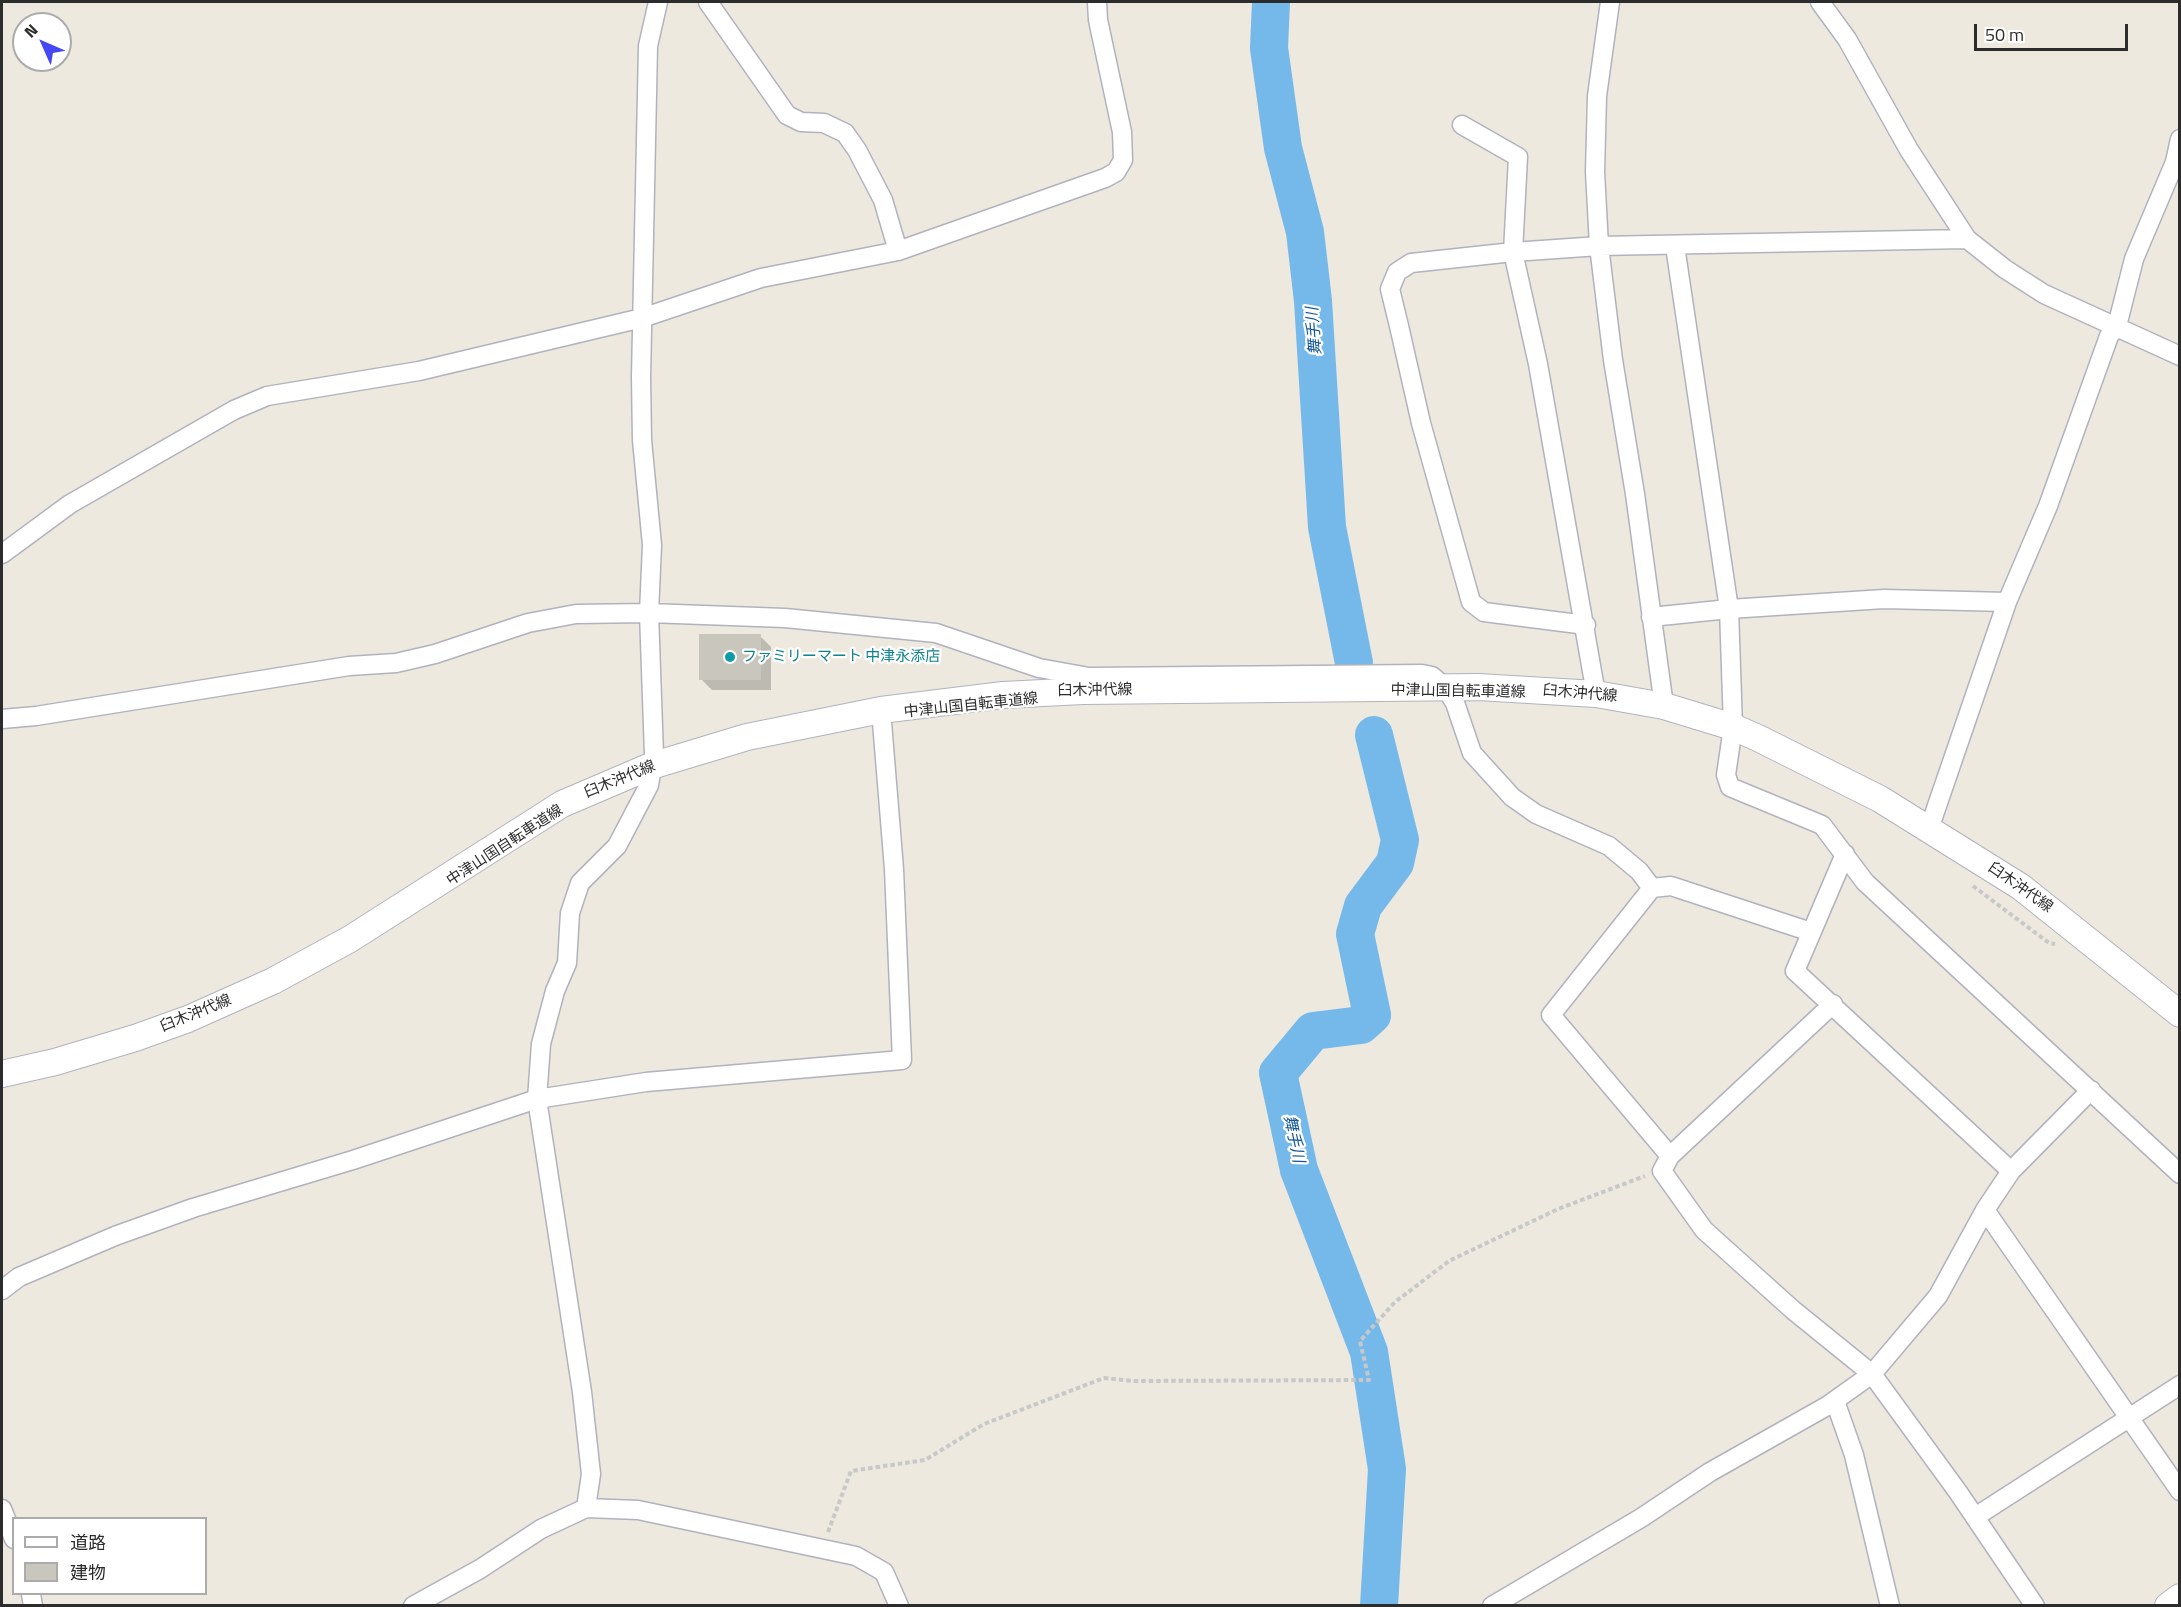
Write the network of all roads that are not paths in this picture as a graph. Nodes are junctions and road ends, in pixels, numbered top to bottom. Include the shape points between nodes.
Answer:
1 (658, 2) edge
2 (708, 2) edge
3 (1097, 2) edge
4 (1610, 2) edge
5 (1820, 2) edge
6 (1462, 125) dead end
7 (2180, 140) edge
8 (1967, 239) junction
9 (1599, 246) junction
10 (1675, 246) junction
11 (898, 251) junction
12 (1513, 252) junction
13 (642, 318) junction
14 (2117, 326) junction
15 (2180, 356) edge
16 (2, 554) edge
17 (2007, 602) junction
18 (1730, 609) junction
19 (649, 613) junction
20 (1651, 617) junction
21 (1586, 625) junction
22 (1445, 687) junction
23 (1596, 693) junction
24 (1664, 706) junction
25 (881, 710) junction
26 (2, 719) edge
27 (1733, 727) junction
28 (651, 766) junction
29 (1929, 829) junction
30 (1845, 854) junction
31 (1652, 888) junction
32 (1811, 932) junction
33 (1833, 1004) junction
34 (2180, 1014) edge
35 (2, 1074) edge
36 (2091, 1089) junction
37 (537, 1099) junction
38 (1666, 1163) junction
39 (2011, 1171) junction
40 (2180, 1174) edge
41 (1986, 1210) junction
42 (2, 1290) edge
43 (1872, 1374) junction
44 (2180, 1385) edge
45 (1835, 1401) junction
46 (2131, 1419) junction
47 (2180, 1491) edge
48 (586, 1508) junction
49 (2, 1509) edge
50 (1975, 1517) junction
51 (12, 1534) edge
52 (2180, 1597) edge
53 (413, 1605) edge
54 (899, 1605) edge
55 (1492, 1605) edge
56 (1890, 1605) edge
57 (2036, 1605) edge
58 (2168, 1605) edge

1 - 13 street via 648,46
2 - 11 street via 787,115 801,122 824,123 845,133 883,200
3 - 11 street via 1122,132 1123,160 1116,172
4 - 9 street via 1597,96 1595,172
5 - 8 street via 1847,39 1909,150
6 - 12 street via 1518,157
7 - 14 street via 2175,162 2134,259
8 - 10 street
8 - 14 street via 2044,294
9 - 10 street
9 - 12 street
9 - 20 street
10 - 18 street
11 - 13 street via 761,278
12 - 21 street via 1538,364
12 - 21 street via 1411,263 1397,272 1390,289 1421,423 1471,602 1484,612
13 - 16 street via 419,370 289,391 250,402 70,504
13 - 19 street via 642,440 652,545
14 - 15 street
14 - 17 street via 2109,336 2048,506
17 - 18 street via 1884,599
17 - 29 street
18 - 20 street
18 - 27 street
19 - 22 street via 785,618 936,633 1040,668 1089,677 1422,674 1432,676
19 - 26 street via 549,617 396,663 349,666
19 - 28 street via 654,755
20 - 24 street
21 - 23 street
22 - 23 main road, 臼木沖代線
22 - 25 main road, 臼木沖代線 via 1083,691 1003,695
22 - 31 street via 1455,703 1472,753 1512,797 1536,814 1608,846 1639,871
23 - 24 main road, 臼木沖代線
24 - 27 main road, 臼木沖代線
25 - 28 main road, 臼木沖代線 via 758,734
25 - 37 street via 894,869 902,1060 646,1082
27 - 29 main road, 臼木沖代線 via 1870,794
27 - 30 street via 1725,775 1731,787 1822,825
28 - 35 main road, 臼木沖代線 via 562,804 350,939 273,981 135,1038
28 - 37 street via 649,785 617,846 580,884 570,913 567,963 541,1044
29 - 34 main road, 臼木沖代線 via 2021,887
30 - 32 street
30 - 36 street via 1865,882
31 - 32 street via 1671,886
31 - 38 street via 1551,1016
32 - 33 street via 1795,971
33 - 38 street
33 - 39 street
36 - 39 street
36 - 40 street
37 - 42 street via 193,1208 30,1272
37 - 48 street via 582,1392 591,1474
38 - 43 street via 1704,1230
39 - 41 street
41 - 43 street via 1938,1296
41 - 46 street
43 - 45 street
43 - 50 street
44 - 46 street
45 - 55 street
45 - 56 street via 1854,1455
46 - 47 street
46 - 50 street
48 - 53 street via 541,1529 480,1569
48 - 54 street via 638,1510 856,1556 884,1572
49 - 51 street
50 - 57 street
52 - 58 main road

